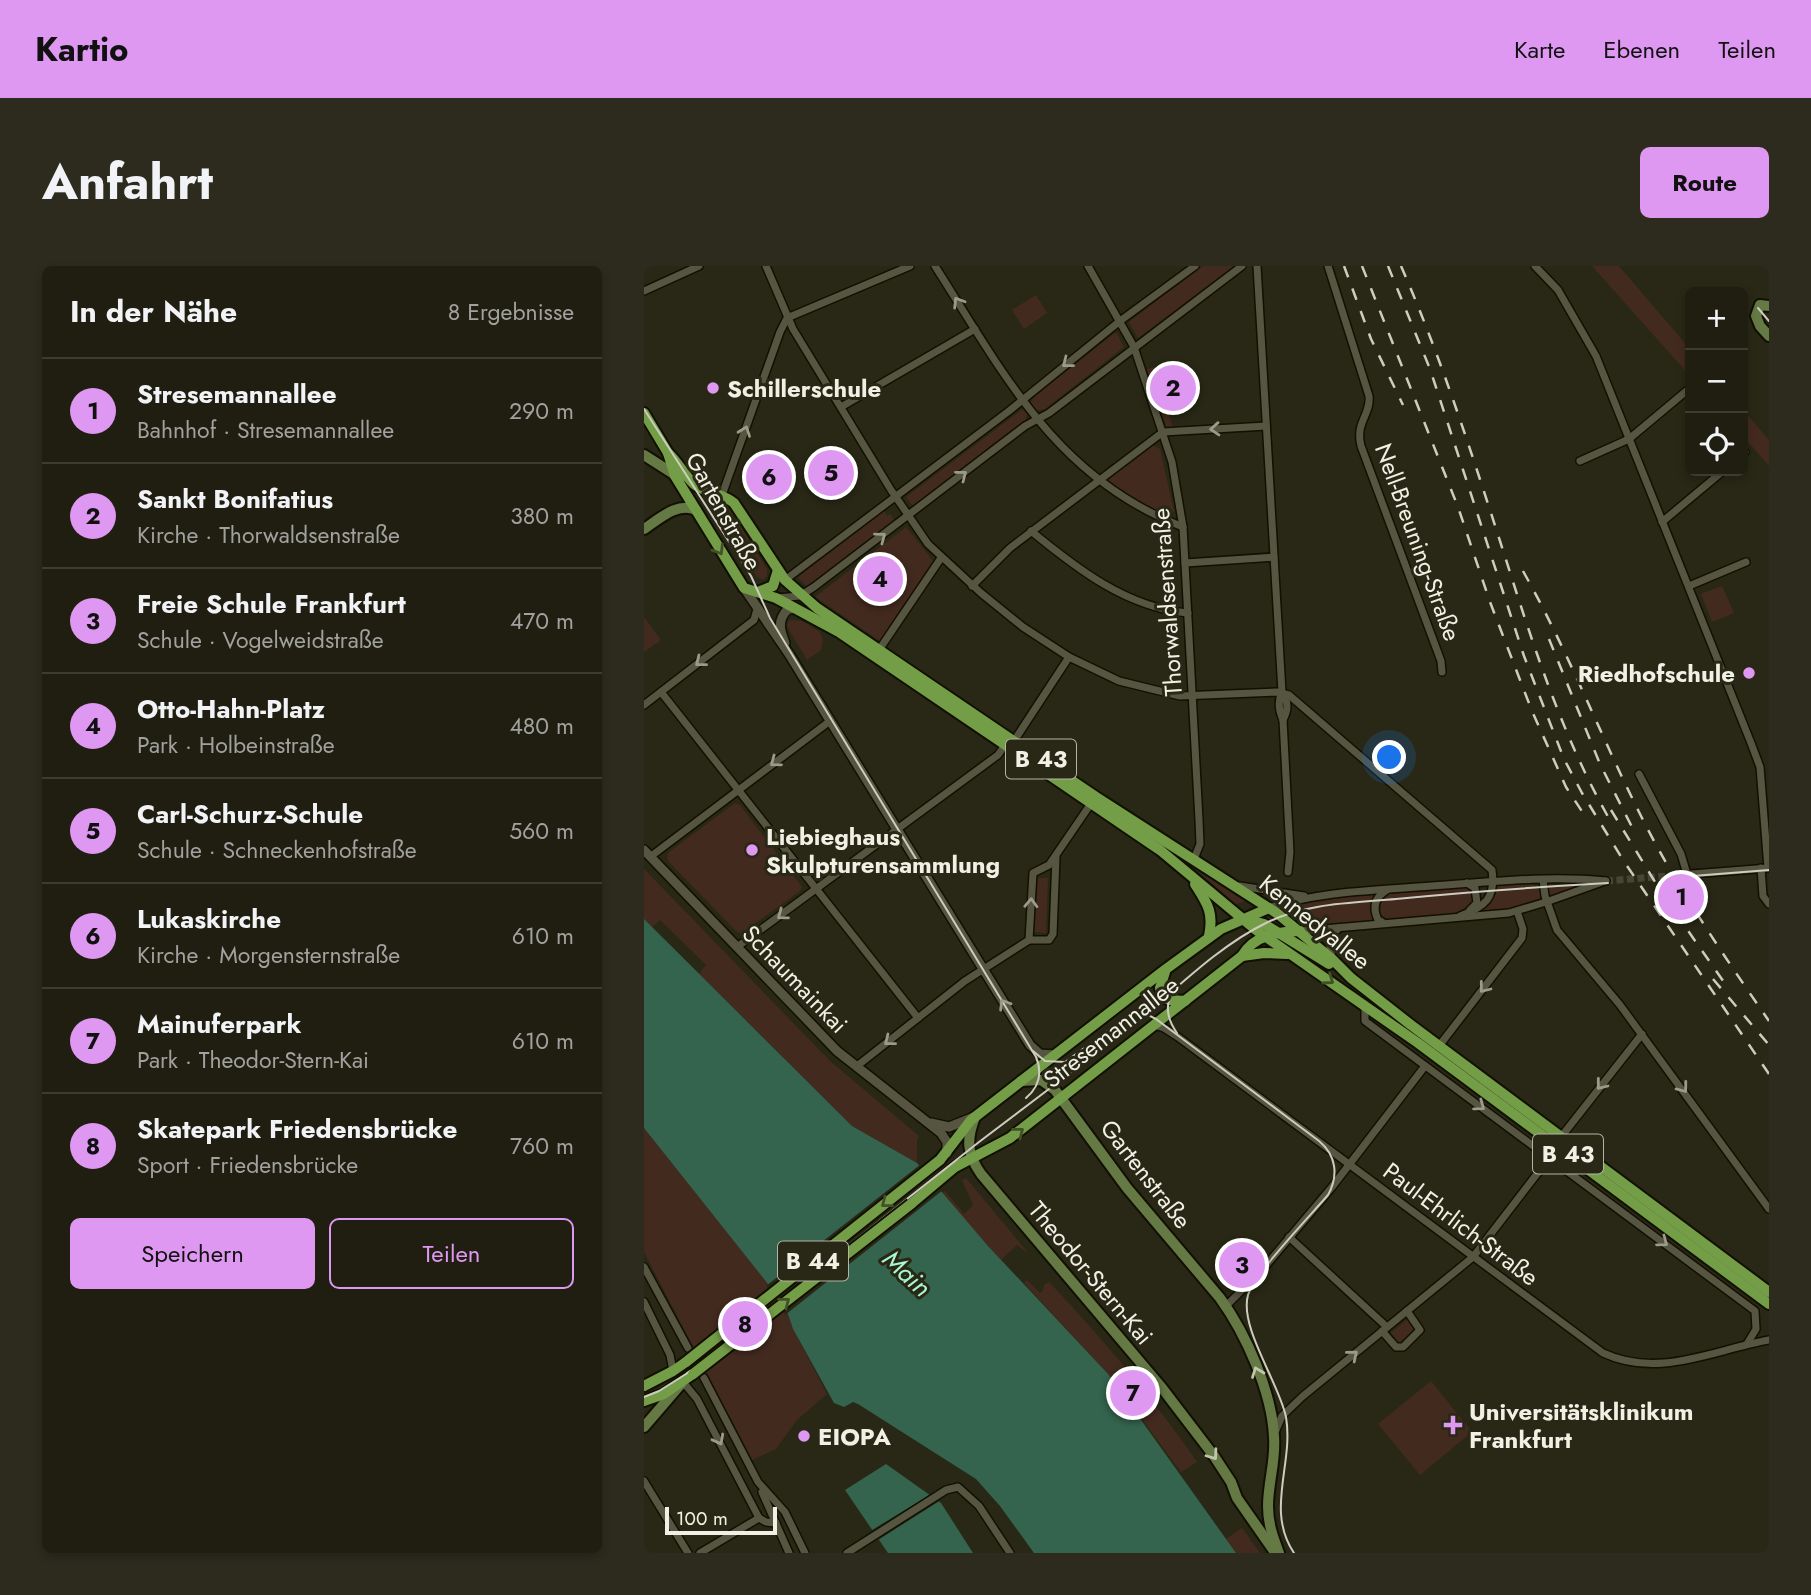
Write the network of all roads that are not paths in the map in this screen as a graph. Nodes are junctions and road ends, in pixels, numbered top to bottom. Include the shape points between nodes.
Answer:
1 (699, 266) edge
2 (766, 266) edge
3 (910, 266) edge
4 (935, 266) edge
5 (1088, 266) edge
6 (1195, 266) edge
7 (1257, 266) edge
8 (1328, 266) edge
9 (1535, 266) edge
10 (1240, 268) edge
11 (1258, 277) junction
12 (644, 291) edge
13 (1769, 306) edge
14 (788, 318) junction
15 (1120, 321) junction
16 (975, 329) junction
17 (1769, 336) edge
18 (1134, 347) junction
19 (1685, 392) edge
20 (1022, 401) junction
21 (841, 407) junction
22 (644, 413) edge
23 (1036, 419) junction
24 (1266, 426) junction
25 (1163, 432) junction
26 (1629, 439) junction
27 (668, 453) junction
28 (644, 455) edge
29 (1580, 461) dead end
30 (676, 476) junction
31 (1717, 476) edge
32 (1098, 480) junction
33 (695, 485) junction
34 (722, 495) junction
35 (895, 496) junction
36 (695, 510) junction
37 (908, 517) junction
38 (1662, 522) junction
39 (1183, 527) junction
40 (644, 529) edge
41 (1031, 531) junction
42 (1274, 557) junction
43 (941, 558) junction
44 (1746, 562) dead end
45 (1185, 564) junction
46 (778, 570) junction
47 (785, 580) junction
48 (972, 586) junction
49 (1689, 586) junction
50 (752, 590) junction
51 (800, 596) junction
52 (776, 598) junction
53 (795, 608) junction
54 (817, 608) joint
55 (757, 609) junction
56 (1188, 613) junction
57 (879, 650) junction
58 (789, 654) junction
59 (1069, 657) junction
60 (1442, 672) dead end
61 (661, 692) junction
62 (1282, 692) junction
63 (1192, 696) junction
64 (644, 705) edge
65 (830, 721) junction
66 (1010, 743) junction
67 (1639, 774) dead end
68 (737, 790) junction
69 (1092, 802) junction
70 (896, 830) junction
71 (647, 854) edge
72 (1056, 854) junction
73 (1475, 855) junction
74 (1194, 859) junction
75 (1766, 868) edge
76 (1289, 872) dead end
77 (1189, 874) junction
78 (1494, 880) junction
79 (1543, 880) junction
80 (1477, 881) junction
81 (1467, 883) junction
82 (1235, 885) junction
83 (816, 890) junction
84 (1388, 890) junction
85 (1312, 897) junction
86 (1546, 902) junction
87 (1769, 904) edge
88 (1269, 908) junction
89 (1517, 911) junction
90 (1460, 916) junction
91 (1242, 919) junction
92 (1383, 923) junction
93 (1340, 927) junction
94 (1300, 931) junction
95 (1279, 932) junction
96 (1209, 936) junction
97 (1265, 936) junction
98 (1029, 940) junction
99 (737, 947) junction
100 (1242, 956) junction
101 (1293, 956) junction
102 (1332, 959) junction
103 (1166, 969) junction
104 (982, 970) junction
105 (1351, 978) junction
106 (1185, 1001) junction
107 (1365, 1006) junction
108 (1171, 1012) junction
109 (918, 1018) junction
110 (1153, 1025) junction
111 (1642, 1034) junction
112 (1178, 1037) junction
113 (1439, 1046) junction
114 (1059, 1053) junction
115 (857, 1066) junction
116 (1425, 1066) junction
117 (1021, 1081) junction
118 (1062, 1098) junction
119 (976, 1116) junction
120 (929, 1122) junction
121 (948, 1127) joint
122 (1561, 1137) junction
123 (943, 1157) junction
124 (1550, 1157) junction
125 (972, 1158) junction
126 (1350, 1165) junction
127 (1769, 1209) edge
128 (1289, 1237) junction
129 (1473, 1257) junction
130 (644, 1267) edge
131 (1769, 1292) edge
132 (644, 1303) edge
133 (1769, 1304) edge
134 (1226, 1306) junction
135 (1407, 1311) junction
136 (1385, 1329) junction
137 (1769, 1340) edge
138 (1747, 1344) junction
139 (688, 1348) dead end
140 (673, 1371) junction
141 (699, 1376) junction
142 (683, 1382) junction
143 (644, 1387) edge
144 (644, 1401) edge
145 (644, 1427) edge
146 (1275, 1437) junction
147 (644, 1481) edge
148 (758, 1482) junction
149 (1235, 1490) junction
150 (1268, 1503) junction
151 (759, 1518) junction
152 (776, 1523) junction
153 (688, 1553) edge
154 (700, 1553) edge
155 (789, 1553) edge
156 (805, 1553) edge
157 (847, 1553) edge
158 (1010, 1553) edge
159 (1277, 1553) edge

1 - 12 street
2 - 14 street
3 - 14 street
16 -> 4 street
5 - 15 street, Thorwaldsenstraße
6 - 15 street
7 - 11 street
8 - 60 street, Nell-Breuning-Straße via 1369,396 1360,426 1361,446
9 - 26 street via 1551,280 1586,337
10 - 11 street via 1251,269
10 - 18 street
11 - 24 street
13 - 17 main road via 1760,305 1756,316
14 - 21 street
34 -> 14 street
15 - 18 street, Thorwaldsenstraße
15 -> 20 street
16 - 20 street
16 - 21 street
18 - 23 street
18 - 25 street, Thorwaldsenstraße
19 - 26 street
20 - 23 street
20 - 35 street
21 - 35 street
22 - 27 main road, Gartenstraße
23 - 32 street
37 -> 23 street
24 -> 25 street
24 - 42 street
25 - 32 street
25 - 39 street, Thorwaldsenstraße
26 - 29 street
26 - 38 street
27 - 30 main road, Gartenstraße
27 - 33 main road, Gartenstraße
28 - 30 main road
30 - 33 main road
30 - 36 main road, Gartenstraße
31 - 38 street
32 - 39 street via 1148,513
32 - 41 street
33 - 34 main road, Gartenstraße
34 - 36 main road via 698,495
34 - 46 main road, Gartenstraße / B 43 via 739,509
35 - 37 street
35 - 47 street
36 - 40 main road via 681,508
36 -> 50 main road, Gartenstraße
37 - 43 street
51 -> 37 street
38 - 49 street
39 - 45 street, Thorwaldsenstraße
41 - 48 street
41 - 56 street via 1110,588 1143,604
42 - 45 street
42 - 62 street
43 - 48 street
43 - 57 street
44 - 49 street
45 - 56 street, Thorwaldsenstraße
46 - 47 main road, Gartenstraße / B 43
46 - 50 main road via 773,586
47 - 51 main road, Gartenstraße / B 43
48 - 59 street
49 - 75 street via 1760,767
50 - 52 main road, Gartenstraße / B 43
50 - 55 street, Gartenstraße
51 - 52 street, Gartenstraße
51 - 54 main road, Gartenstraße / B 43
52 - 53 main road, Gartenstraße / B 43
53 - 58 street, Gartenstraße via 782,615 779,624
53 - 66 main road, Kennedyallee / B 43
54 - 57 main road, Kennedyallee / B 43
55 - 58 street, Gartenstraße
55 -> 61 street via 754,620
56 - 63 street, Thorwaldsenstraße
57 - 66 main road, Kennedyallee / B 43
58 - 65 street, Gartenstraße
59 - 63 street via 1130,685
59 - 66 street
61 - 64 street
61 - 68 street
62 - 63 street
62 - 73 street
62 - 76 street via 1279,712
63 - 74 street, Thorwaldsenstraße via 1200,844
65 -> 68 street
65 - 70 street, Gartenstraße
66 - 69 main road, Kennedyallee / B 43
66 - 70 street
66 - 74 main road, Kennedyallee / B 43
67 - 75 street via 1681,854 1683,875
68 - 71 street
68 - 83 street
69 - 72 street
69 - 77 main road, Kennedyallee / B 43
70 - 83 street
70 - 104 street, Gartenstraße
71 - 99 street, Schaumainkai
98 -> 72 street via 1032,876
72 - 98 street via 1053,934 1046,941
73 - 78 street via 1492,870
73 - 80 street via 1483,868
74 - 82 main road, Kennedyallee / B 43
75 - 87 street via 1763,895
77 - 91 main road, Kennedyallee / B 43
77 - 96 main road via 1209,906
78 - 79 street, Stresemannallee
78 - 80 street, Stresemannallee
78 - 90 street, Stresemannallee via 1482,907
79 - 86 street
79 - 86 street, Stresemannallee via 1606,881
80 - 81 street, Stresemannallee
81 - 84 street, Stresemannallee
81 - 90 street via 1475,888 1477,903
82 - 85 street, Stresemannallee
82 - 88 main road, Kennedyallee / B 43
83 -> 99 street
83 - 109 street
84 - 85 street, Stresemannallee
84 - 92 street via 1375,906
85 - 88 street, Stresemannallee
86 - 89 street, Stresemannallee
86 - 111 street via 1557,930
88 - 91 main road, Stresemannallee / B 44
88 - 94 main road, Kennedyallee / B 43
89 - 90 street, Stresemannallee
89 -> 113 street via 1522,938
90 - 92 street, Stresemannallee
91 - 95 main road, B 43
91 - 96 main road, Stresemannallee / B 44
91 - 97 main road, Kennedyallee / B 43
92 - 93 street, Stresemannallee
93 - 94 street, Stresemannallee
93 - 102 street via 1330,943
94 - 95 main road, Stresemannallee / B 44
94 - 102 main road, Kennedyallee / B 43
95 - 97 main road, Stresemannallee / B 44
95 - 105 main road, B 43
96 - 103 main road, Stresemannallee / B 44
97 - 100 main road, Stresemannallee / B 44 via 1248,946
97 - 101 main road, Kennedyallee / B 43
98 - 104 street
99 - 115 street, Schaumainkai
100 - 101 main road via 1280,952
100 - 106 main road, Stresemannallee / B 44
101 -> 107 main road, Kennedyallee / B 43
102 - 105 main road, Kennedyallee / B 43
103 - 106 main road via 1161,995
103 - 114 main road, Stresemannallee / B 44
104 - 109 street
114 -> 104 street, Gartenstraße via 1045,1056 1032,1047
105 - 113 main road, Kennedyallee / B 43
106 - 108 main road, Stresemannallee / B 44
107 - 116 street, Kennedyallee via 1365,1021
107 - 133 main road, Kennedyallee / B 43
108 - 110 main road, Stresemannallee / B 44
108 - 112 street
109 -> 115 street
110 - 112 street, Paul-Ehrlich-Straße
110 - 118 main road, Stresemannallee / B 44
111 -> 122 street
111 -> 127 street
112 - 126 street, Paul-Ehrlich-Straße
113 - 122 main road, Kennedyallee / B 43
114 - 117 main road, Stresemannallee / B 44
115 - 120 street, Schaumainkai
116 -> 124 street, Kennedyallee
116 - 126 street
117 - 118 main road, Gartenstraße via 1045,1082
117 - 119 main road, Stresemannallee / B 44
125 -> 118 main road, Stresemannallee / B 44 via 1004,1143
118 - 134 main road, Gartenstraße via 1127,1188
119 - 121 street, Stresemannallee
119 - 123 main road, Stresemannallee / B 44
119 - 125 main road via 968,1140
120 - 121 street, Schaumainkai
120 - 123 street, Schaumainkai via 946,1140
122 - 131 main road, Kennedyallee / B 43
123 -> 140 main road, B 44, bridge
124 - 129 street
124 -> 138 street, Kennedyallee via 1755,1311 1757,1325
141 -> 125 main road, Stresemannallee / B 44, bridge
125 -> 149 main road, Theodor-Stern-Kai via 1006,1205 1162,1388
126 - 128 street
126 - 129 street, Paul-Ehrlich-Straße
128 - 134 street
128 - 136 street
129 - 135 street
129 - 138 street, Paul-Ehrlich-Straße via 1593,1347 1622,1361 1666,1364
130 - 139 street
132 - 140 street via 670,1355
146 -> 134 main road, Gartenstraße via 1258,1374
135 - 136 street
135 - 136 street via 1420,1330 1403,1347 1396,1346
146 -> 136 street via 1285,1413
137 - 138 street, Paul-Ehrlich-Straße
140 - 143 main road, B 44
141 - 142 main road, B 44
141 - 148 street
142 - 144 main road, B 44
142 - 145 main road
142 -> 151 street via 697,1399
146 - 150 main road, Gartenstraße
147 - 153 street
148 - 152 street
148 - 156 street via 785,1512
149 - 150 main road via 1254,1513 1264,1512
149 - 159 main road, Theodor-Stern-Kai
150 - 159 main road, Gartenstraße
151 - 152 street
151 - 154 street
152 - 155 street
157 - 158 street via 946,1490 958,1487 987,1517

